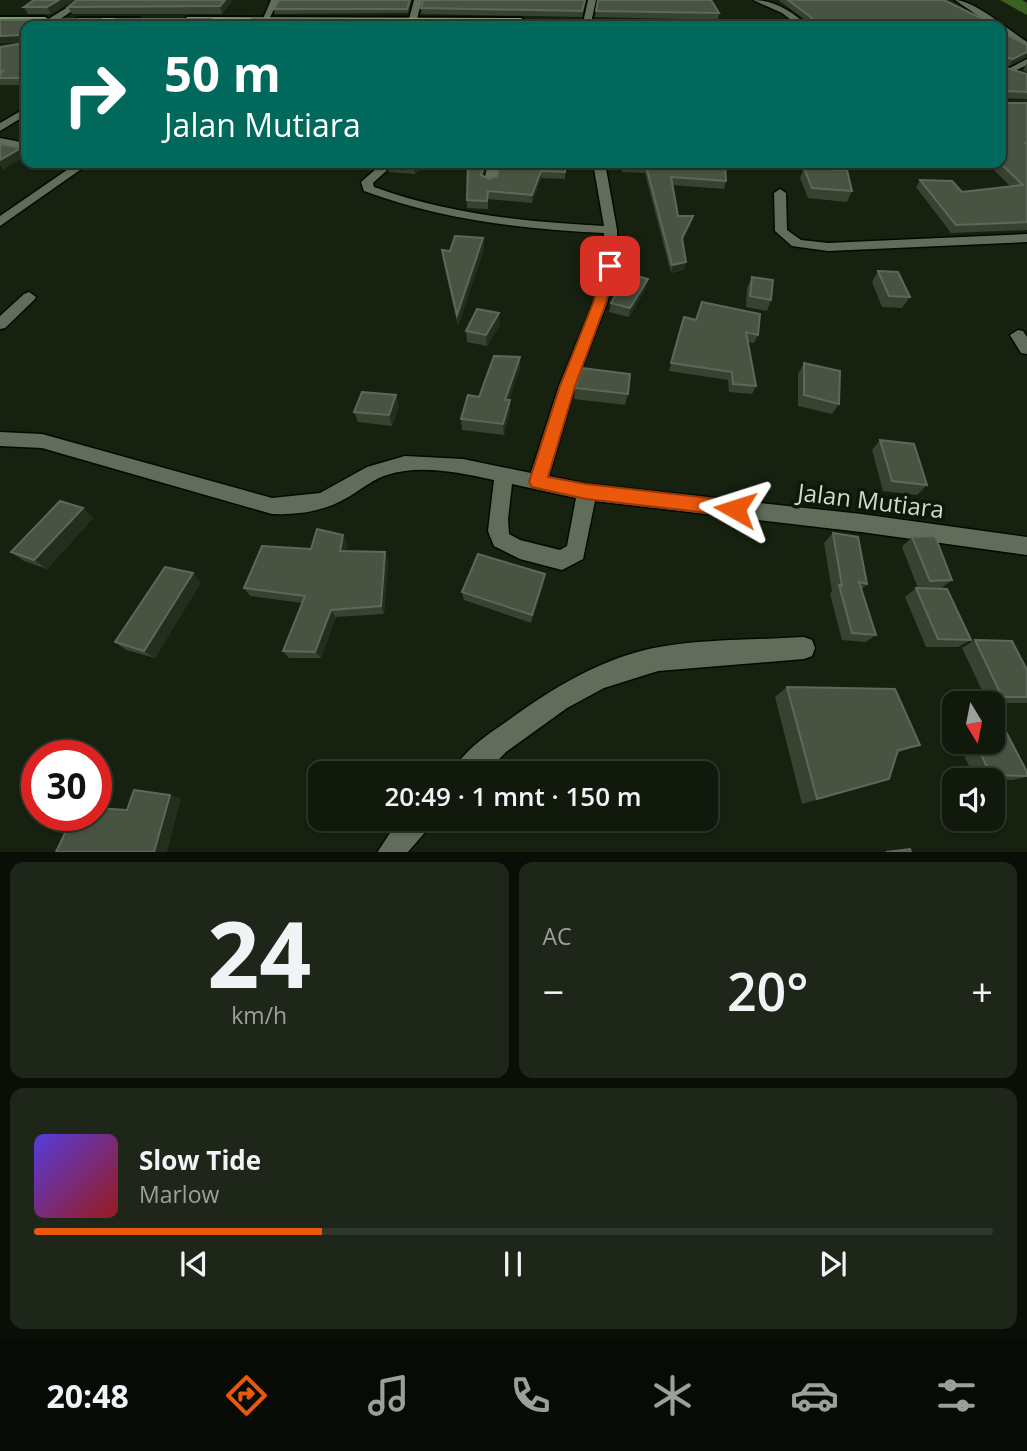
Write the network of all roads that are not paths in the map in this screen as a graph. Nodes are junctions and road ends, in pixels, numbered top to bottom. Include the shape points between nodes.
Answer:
1 (84, 0) edge
2 (275, 0) edge
3 (418, 0) edge
4 (592, 0) edge
5 (758, 0) edge
6 (959, 0) edge
7 (783, 3) dead end
8 (774, 5) junction
9 (265, 19) junction
10 (413, 19) junction
11 (0, 20) edge
12 (53, 20) junction
13 (151, 20) edge
14 (175, 20) edge
15 (68, 21) edge
16 (142, 21) edge
17 (276, 21) edge
18 (350, 21) edge
19 (529, 21) edge
20 (583, 21) edge
21 (797, 21) edge
22 (989, 21) edge
23 (1006, 32) edge
24 (1027, 46) edge
25 (1027, 62) edge
26 (1006, 70) edge
27 (1006, 70) edge
28 (1027, 77) edge
29 (21, 114) edge
30 (2, 126) edge
31 (0, 141) edge
32 (21, 145) edge
33 (77, 168) edge
34 (383, 168) edge
35 (493, 168) edge
36 (600, 168) edge
37 (490, 181) edge
38 (780, 193) dead end
39 (0, 222) edge
40 (611, 230) junction
41 (1027, 238) edge
42 (29, 298) dead end
43 (0, 324) edge
44 (0, 439) edge
45 (504, 475) junction
46 (538, 482) junction
47 (586, 492) junction
48 (1027, 547) edge
49 (804, 648) dead end
50 (478, 761) edge
51 (406, 831) edge
52 (390, 852) edge

1 - 12 street
2 - 9 street
3 - 10 street
4 - 20 street
5 - 8 street
6 - 22 street
7 - 8 street
8 - 21 street
9 - 14 highway
9 - 17 highway
10 - 18 highway
10 - 19 highway
11 - 12 highway
12 - 15 highway
13 - 16 highway
23 - 24 street
25 - 26 street
27 - 28 highway
29 - 30 street
31 - 32 street
33 - 39 street
34 - 40 street via 366,182 368,189 497,221
35 - 37 street
36 - 40 street
38 - 41 street via 781,231 807,246
40 - 46 street via 605,285
42 - 43 street
44 - 45 street, Jalan Mutiara via 42,440 272,506 314,503 373,472 403,463
45 - 46 street, Jalan Mutiara
45 - 47 street via 498,538 505,546 562,560 576,552
46 - 47 street, Jalan Mutiara
47 - 48 street, Jalan Mutiara
49 - 50 street via 657,659 600,678 558,699
51 - 52 street

